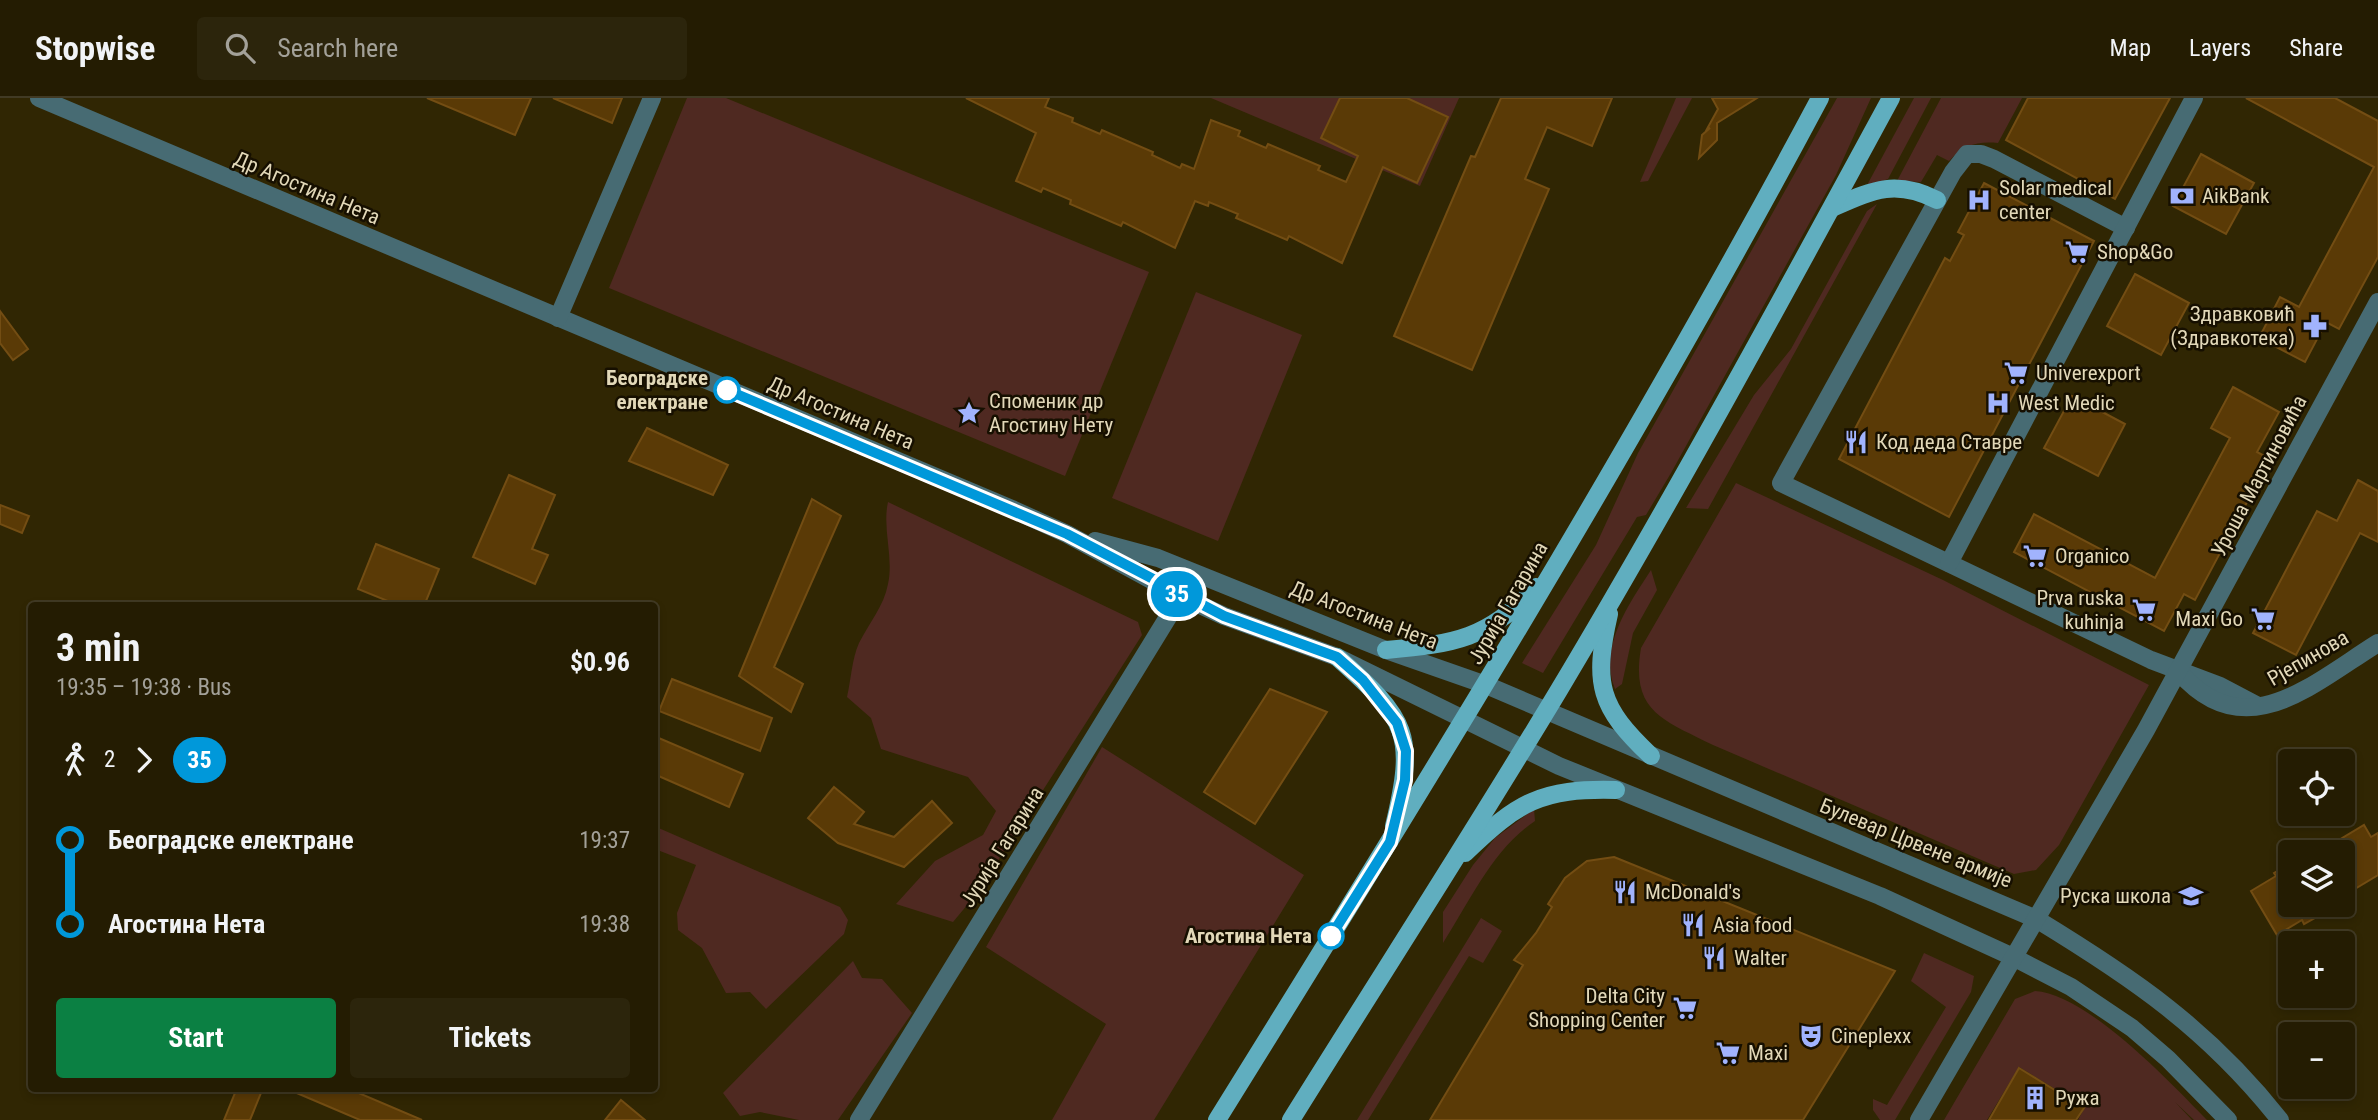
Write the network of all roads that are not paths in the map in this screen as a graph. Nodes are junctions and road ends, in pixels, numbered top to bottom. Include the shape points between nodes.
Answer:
1 (39, 98) edge
2 (652, 98) edge
3 (1820, 98) edge
4 (1891, 98) edge
5 (2194, 98) edge
6 (1937, 200) junction
7 (1832, 208) junction
8 (2126, 228) junction
9 (2378, 302) edge
10 (558, 318) junction
11 (1067, 534) junction
12 (1557, 563) junction
13 (1949, 563) junction
14 (1616, 593) junction
15 (1181, 596) junction
16 (2378, 643) edge
17 (1387, 649) junction
18 (1337, 657) junction
19 (2179, 672) junction
20 (1486, 685) junction
21 (1546, 711) junction
22 (1465, 718) junction
23 (1521, 748) junction
24 (1651, 756) junction
25 (1616, 790) junction
26 (1390, 842) junction
27 (1444, 872) junction
28 (2036, 919) junction
29 (2013, 957) junction
30 (859, 1120) edge
31 (1217, 1120) edge
32 (1291, 1120) edge
33 (1919, 1120) edge
34 (2228, 1120) edge
35 (2280, 1120) edge

1 - 10 street, Др Агостина Нета
2 - 10 street
3 - 12 main road, Јурија Гагарина
4 - 7 main road
5 - 8 street
6 - 7 main road via 1909,188 1889,187
6 - 8 street via 1959,162 1974,152
6 - 13 street via 1781,483
7 - 14 main road
8 - 13 street
9 - 19 street, Уроша Мартиновића
10 - 11 street, Др Агостина Нета
11 - 15 street, Др Агостина Нета
11 - 17 street, Др Агостина Нета via 1158,558
12 - 17 main road via 1529,594 1476,634 1449,643
12 - 20 main road, Јурија Гагарина
13 - 19 street
14 - 21 main road
14 - 24 main road via 1602,648 1601,688 1618,724
15 - 18 street, Др Агостина Нета
15 - 30 street, Јурија Гагарина
16 - 19 street, Рјепинова via 2290,696 2258,706 2201,677
17 - 20 street, Др Агостина Нета
18 - 22 street, Др Агостина Нета
18 - 26 main road via 1381,699 1404,740 1405,780
19 - 28 street, Уроша Мартиновића
20 - 21 street, Булевар Црвене армије
20 - 22 main road, Јурија Гагарина
21 - 23 main road
21 - 24 street, Булевар Црвене армије
22 - 23 street
22 - 26 main road, Јурија Гагарина
23 - 25 street
23 - 27 main road
24 - 28 street, Булевар Црвене армије
25 - 27 main road via 1553,793 1528,802 1494,825
25 - 29 street via 1880,896
26 - 31 main road, Јурија Гагарина
27 - 32 main road
28 - 29 street, Уроша Мартиновића
28 - 35 street, Булевар Црвене армије via 2109,963 2188,1022 2235,1066
29 - 33 street, Уроша Мартиновића
29 - 34 street via 2071,987 2132,1028

